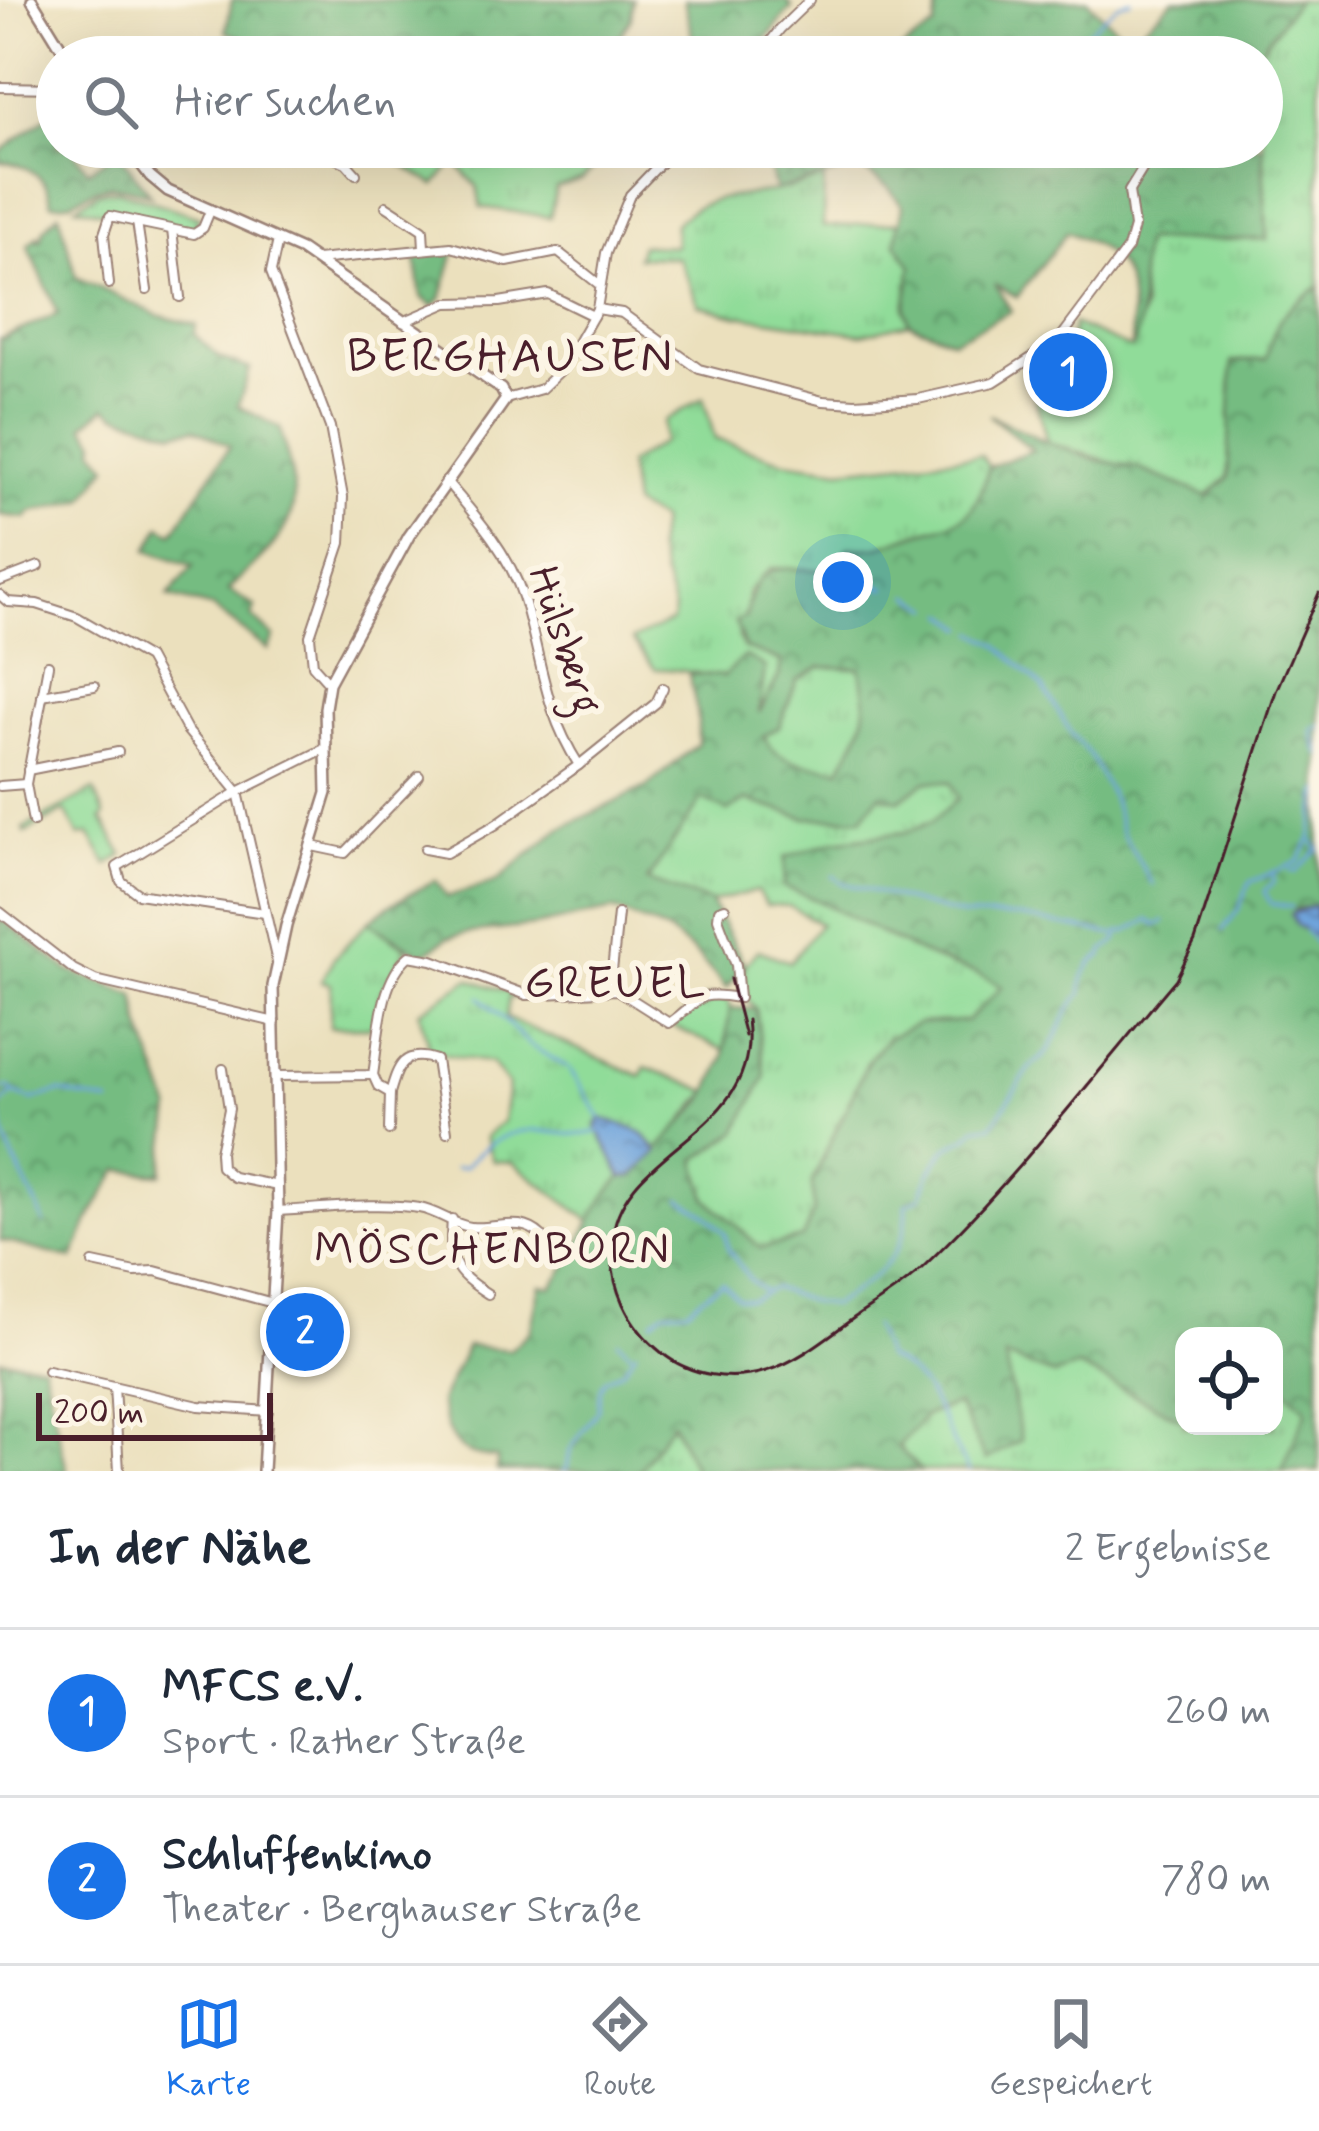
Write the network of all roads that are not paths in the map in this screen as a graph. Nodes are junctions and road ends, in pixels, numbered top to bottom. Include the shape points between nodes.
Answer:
1 (32, 0) edge
2 (810, 0) edge
3 (54, 36) edge
4 (775, 36) edge
5 (0, 87) edge
6 (36, 88) edge
7 (147, 168) edge
8 (351, 168) edge
9 (656, 168) edge
10 (1143, 168) edge
11 (356, 174) dead end
12 (386, 206) dead end
13 (210, 212) junction
14 (137, 222) junction
15 (172, 230) junction
16 (278, 240) junction
17 (424, 248) junction
18 (317, 260) junction
19 (110, 284) dead end
20 (601, 286) junction
21 (147, 290) dead end
22 (180, 297) dead end
23 (595, 313) junction
24 (403, 322) junction
25 (506, 399) junction
26 (446, 480) junction
27 (39, 566) dead end
28 (0, 581) edge
29 (0, 595) edge
30 (48, 665) dead end
31 (329, 683) junction
32 (94, 686) dead end
33 (663, 688) dead end
34 (42, 695) junction
35 (327, 748) junction
36 (118, 752) dead end
37 (579, 765) junction
38 (28, 770) junction
39 (419, 776) dead end
40 (26, 784) junction
41 (0, 786) edge
42 (238, 792) junction
43 (33, 823) dead end
44 (312, 846) junction
45 (425, 849) dead end
46 (725, 908) dead end
47 (0, 912) edge
48 (266, 913) junction
49 (618, 914) dead end
50 (278, 964) junction
51 (610, 990) junction
52 (274, 1022) junction
53 (223, 1069) dead end
54 (373, 1075) junction
55 (276, 1076) junction
56 (390, 1093) junction
57 (389, 1130) dead end
58 (447, 1132) dead end
59 (278, 1186) junction
60 (278, 1211) junction
61 (452, 1219) junction
62 (542, 1236) dead end
63 (93, 1263) dead end
64 (488, 1294) dead end
65 (274, 1303) junction
66 (48, 1371) dead end
67 (114, 1387) junction
68 (268, 1411) junction
69 (119, 1471) edge
70 (263, 1471) edge

1 - 3 street
2 - 4 street
5 - 6 street
7 - 13 street via 168,191
8 - 11 street
9 - 20 street via 630,195
10 - 23 street via 1129,191 1128,248 1059,340 994,382 918,399 823,400 699,369 622,313
12 - 17 street via 423,230
13 - 15 street via 197,233
13 - 16 street
14 - 15 street
14 - 19 street via 110,216
14 - 21 street
15 - 22 street
16 - 18 street
16 - 31 street via 271,272 330,427 343,496 340,543 310,636 313,665
17 - 18 street
17 - 20 street via 507,262 558,251
18 - 24 street
20 - 23 street
23 - 24 street via 548,294 447,303
23 - 25 street via 547,385
24 - 25 street
25 - 26 street
26 - 31 street
26 - 37 street, Hülsberg via 514,574 549,708
27 - 28 street
29 - 42 street via 77,617 140,651 187,730
30 - 34 street
31 - 35 street
32 - 34 street
33 - 37 street, Hülsberg via 656,703
34 - 38 street
35 - 42 street
35 - 44 street via 327,793
36 - 38 street
37 - 45 street, Hülsberg via 446,853
38 - 40 street
39 - 44 street via 344,853
40 - 41 street
40 - 43 street
42 - 48 street
42 - 48 street via 117,867 118,874 138,893
44 - 50 street
46 - 51 street via 718,918 739,998 695,998 669,1023
47 - 52 street via 95,980
48 - 50 street
49 - 51 street
50 - 52 street
51 - 54 street via 540,997 407,957 389,989
52 - 55 street
53 - 59 street via 229,1109 221,1167
54 - 55 street
54 - 56 street
55 - 59 street
56 - 57 street
56 - 58 street via 399,1063 436,1060
59 - 60 street
60 - 61 street via 384,1206
60 - 65 street
61 - 62 street via 468,1227 510,1223
61 - 64 street via 457,1272
63 - 65 street
65 - 68 street
66 - 67 street
67 - 68 street
67 - 69 street
68 - 70 street

